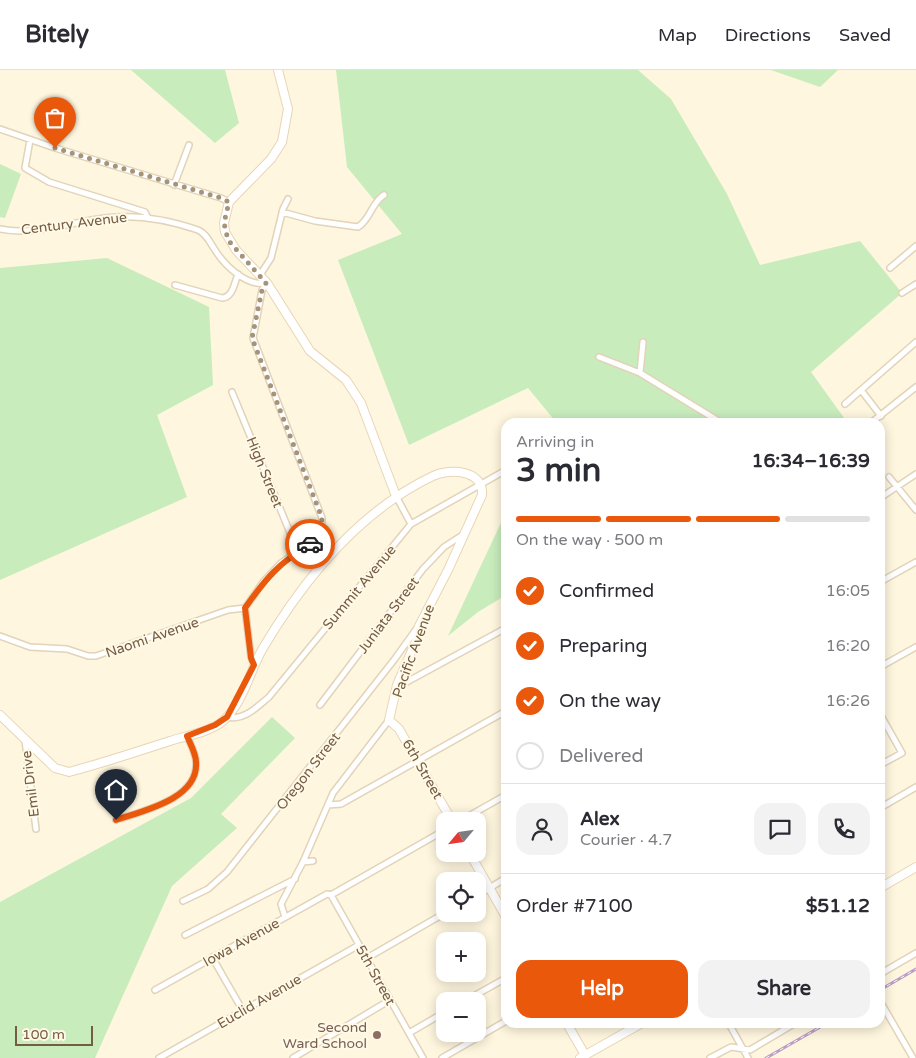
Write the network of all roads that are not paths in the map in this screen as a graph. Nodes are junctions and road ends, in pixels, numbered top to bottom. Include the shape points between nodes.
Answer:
1 (278, 70) edge
2 (0, 130) edge
3 (30, 140) junction
4 (189, 145) dead end
5 (174, 184) junction
6 (384, 196) dead end
7 (288, 199) dead end
8 (229, 202) junction
9 (282, 212) junction
10 (148, 218) junction
11 (0, 229) edge
12 (916, 246) edge
13 (890, 268) dead end
14 (238, 274) junction
15 (260, 275) junction
16 (266, 283) junction
17 (175, 284) dead end
18 (916, 284) edge
19 (902, 294) dead end
20 (643, 342) dead end
21 (916, 342) edge
22 (599, 357) dead end
23 (640, 372) junction
24 (916, 387) edge
25 (861, 390) junction
26 (232, 392) dead end
27 (845, 404) dead end
28 (881, 416) junction
29 (714, 418) edge
30 (878, 418) edge
31 (501, 473) edge
32 (916, 474) edge
33 (889, 477) dead end
34 (481, 484) junction
35 (898, 488) junction
36 (885, 495) edge
37 (396, 496) junction
38 (916, 510) edge
39 (411, 524) junction
40 (465, 534) junction
41 (298, 552) junction
42 (916, 562) edge
43 (885, 579) edge
44 (245, 608) junction
45 (419, 626) junction
46 (501, 632) edge
47 (0, 636) edge
48 (916, 647) edge
49 (885, 664) edge
50 (254, 665) junction
51 (398, 685) junction
52 (320, 705) dead end
53 (501, 714) edge
54 (0, 715) edge
55 (227, 717) junction
56 (389, 720) junction
57 (885, 723) edge
58 (187, 736) junction
59 (25, 740) junction
60 (418, 761) junction
61 (885, 762) edge
62 (916, 787) edge
63 (501, 798) edge
64 (328, 805) junction
65 (885, 805) edge
66 (447, 812) edge
67 (476, 812) edge
68 (116, 820) dead end
69 (36, 829) dead end
70 (436, 835) edge
71 (313, 861) dead end
72 (303, 862) junction
73 (474, 862) edge
74 (916, 867) edge
75 (295, 879) junction
76 (501, 881) edge
77 (885, 885) edge
78 (489, 888) junction
79 (486, 890) edge
80 (329, 894) junction
81 (183, 901) dead end
82 (501, 908) edge
83 (285, 918) junction
84 (436, 918) edge
85 (185, 935) dead end
86 (359, 945) junction
87 (916, 953) edge
88 (212, 957) junction
89 (367, 958) junction
90 (885, 971) edge
91 (501, 981) edge
92 (155, 990) dead end
93 (481, 992) edge
94 (390, 1000) junction
95 (885, 1010) edge
96 (243, 1011) junction
97 (436, 1017) edge
98 (501, 1024) edge
99 (569, 1028) edge
100 (634, 1028) edge
101 (731, 1028) edge
102 (786, 1028) edge
103 (409, 1033) junction
104 (743, 1049) junction
105 (584, 1057) edge
106 (159, 1058) edge
107 (293, 1058) edge
108 (423, 1058) edge
109 (442, 1058) edge
110 (710, 1058) edge
111 (748, 1058) edge
112 (913, 1058) edge

1 - 8 street via 288,109 282,142 272,159
2 - 3 street
3 - 5 street
3 - 10 street via 25,168 30,173 145,212
4 - 5 street
5 - 8 street
6 - 9 street via 358,227
7 - 9 street
8 - 15 street via 224,223 228,240
9 - 15 street via 271,258
10 - 11 street, Century Avenue via 125,216 35,230
10 - 14 street via 201,232 222,260
12 - 13 street
14 - 16 street via 258,285
14 - 17 street via 231,294 226,298
15 - 16 street
16 - 37 street via 310,351 353,389
16 - 41 street via 252,338 322,518 321,536
18 - 19 street
20 - 23 street
21 - 25 street
22 - 23 street
23 - 29 street
24 - 28 street
25 - 27 street
25 - 28 street
26 - 41 street, High Street
28 - 30 street
31 - 34 street, Summit Avenue
32 - 35 street
33 - 35 street
34 - 37 street via 466,473 442,472
34 - 39 street, Summit Avenue
34 - 40 street, Pacific Avenue via 482,495
35 - 36 street
35 - 38 street
37 - 39 street
37 - 50 street via 352,532 329,557 284,614
39 - 55 street, Summit Avenue via 269,697 242,716
40 - 45 street, Pacific Avenue
40 - 52 street, Juniata Street via 444,547 423,569
41 - 44 street via 281,563
42 - 43 street
44 - 47 street, Naomi Avenue via 228,610 96,656 67,649 30,646
44 - 50 street
45 - 51 street, Pacific Avenue
45 - 81 street, Oregon Street via 228,872 208,888
46 - 51 street
48 - 49 street
50 - 55 street
51 - 56 street, Pacific Avenue
53 - 60 street
54 - 59 street
55 - 58 street
56 - 60 street, 6th Street via 399,729
56 - 64 street, Pacific Avenue via 333,793
57 - 61 street via 902,753
58 - 59 street via 69,772 55,768
58 - 68 street via 196,762 194,775 185,790 163,804
59 - 69 street, Emil Drive
60 - 64 street via 341,804
60 - 66 street, 6th Street
62 - 65 street
63 - 67 street
64 - 72 street, Pacific Avenue
70 - 80 street, Iowa Avenue
71 - 72 street
72 - 75 street, Pacific Avenue
73 - 78 street
74 - 77 street
75 - 83 street, Pacific Avenue via 281,904
75 - 85 street
76 - 78 street
78 - 79 street
78 - 82 street
80 - 83 street, Iowa Avenue
80 - 86 street, 5th Street
83 - 88 street, Iowa Avenue
84 - 89 street
86 - 89 street, 5th Street
86 - 96 street, Euclid Avenue
87 - 90 street
88 - 92 street, Iowa Avenue
88 - 96 street
89 - 94 street, 5th Street
91 - 93 street
94 - 103 street, 5th Street
94 - 107 street
95 - 112 street
96 - 106 street, Euclid Avenue
97 - 103 street
98 - 109 street
99 - 105 street
100 - 105 street
101 - 104 street
102 - 104 street via 750,1050
103 - 108 street, 5th Street
104 - 110 street via 731,1047
104 - 111 street

